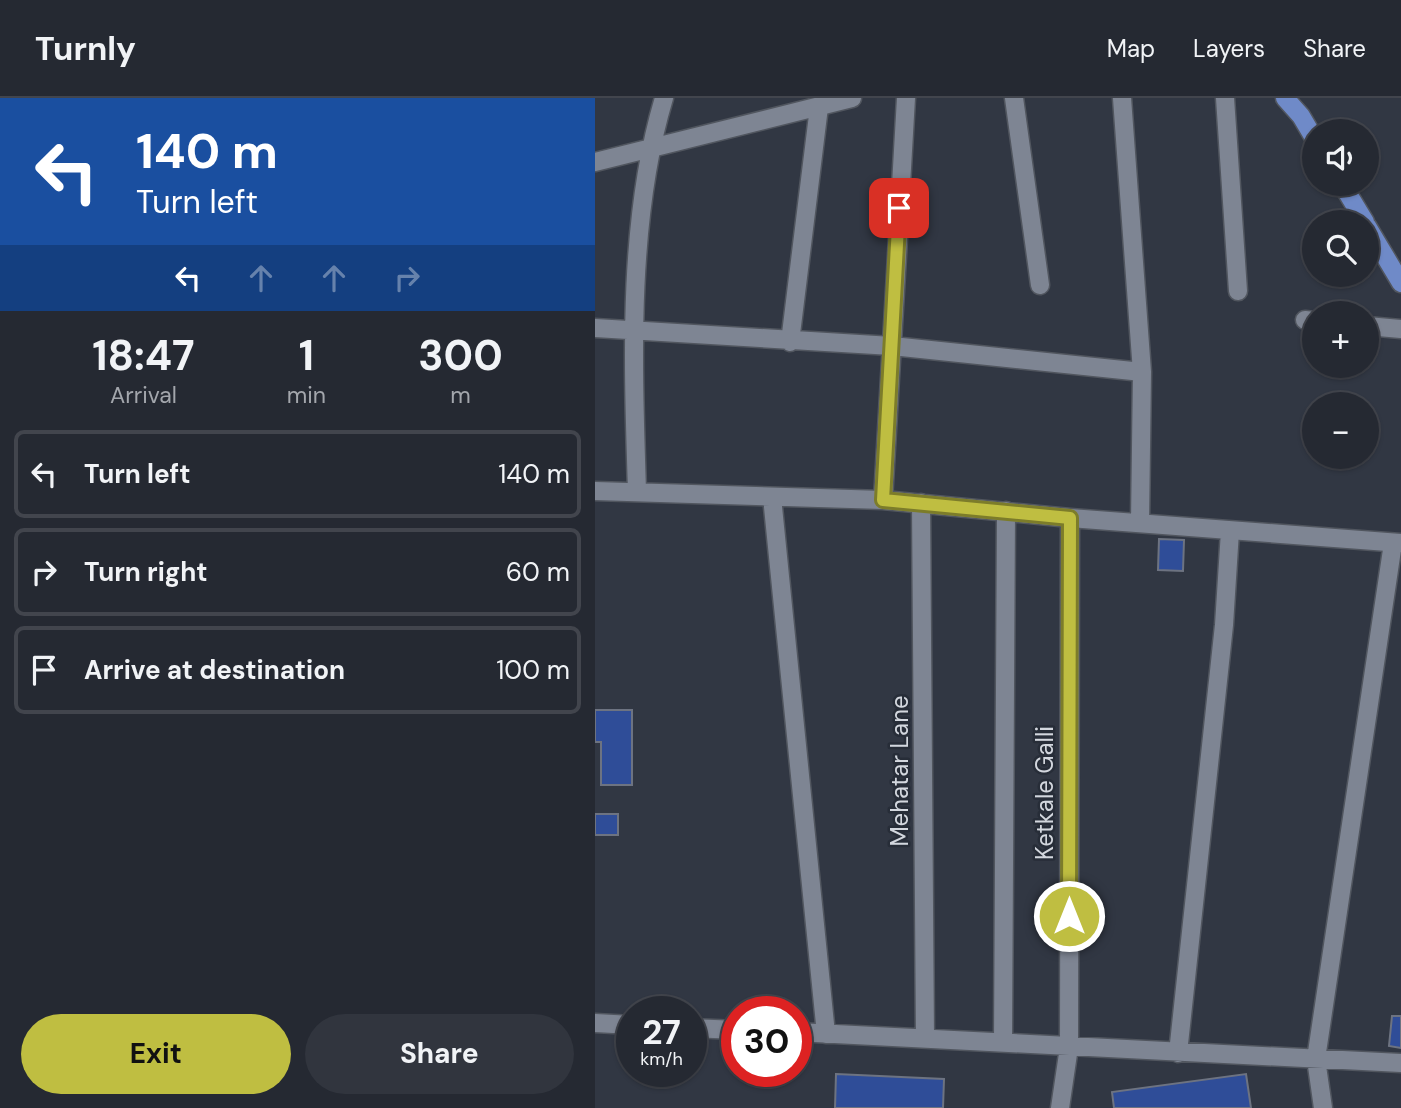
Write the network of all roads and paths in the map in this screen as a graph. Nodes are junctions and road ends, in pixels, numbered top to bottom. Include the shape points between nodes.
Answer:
1 (664, 98) edge
2 (852, 98) edge
3 (906, 98) edge
4 (1014, 98) edge
5 (1122, 98) edge
6 (1225, 98) edge
7 (1285, 98) edge
8 (819, 107) junction
9 (1303, 119) edge
10 (649, 147) junction
11 (595, 162) edge
12 (1379, 246) edge
13 (1401, 283) edge
14 (1040, 285) dead end
15 (1238, 291) dead end
16 (1379, 327) edge
17 (595, 328) edge
18 (1401, 329) edge
19 (632, 331) junction
20 (790, 342) junction
21 (891, 346) junction
22 (1142, 372) junction
23 (595, 491) edge
24 (637, 491) junction
25 (772, 497) junction
26 (883, 500) junction
27 (921, 503) junction
28 (1006, 511) junction
29 (1070, 518) junction
30 (1140, 523) junction
31 (1230, 531) junction
32 (1397, 543) edge
33 (595, 1023) edge
34 (616, 1024) edge
35 (812, 1033) edge
36 (825, 1034) junction
37 (925, 1040) junction
38 (1003, 1044) junction
39 (1069, 1047) junction
40 (1178, 1053) junction
41 (1316, 1059) junction
42 (1401, 1063) edge
43 (1060, 1108) edge
44 (1323, 1108) edge

1 - 10 street
2 - 8 street
3 - 21 street
4 - 14 street
5 - 22 street
6 - 15 street
7 - 9 main road
8 - 10 street
8 - 20 street
10 - 11 street
10 - 19 street
12 - 13 main road
16 - 18 street
17 - 19 street
19 - 20 street
19 - 24 street
20 - 21 street
21 - 22 street
21 - 26 street
22 - 30 street
23 - 24 street
24 - 25 street
25 - 26 street
25 - 36 street
26 - 27 street
27 - 28 street
27 - 37 street, Mehatar Lane
28 - 29 street
28 - 38 street
29 - 30 street
29 - 39 street, Ketkale Galli
30 - 31 street
31 - 32 street
31 - 40 street
32 - 41 street
33 - 34 street
35 - 36 street
36 - 37 street
37 - 38 street
38 - 39 street
39 - 40 street
39 - 43 street, Ketkale Galli
40 - 41 street
41 - 42 street
41 - 44 street

